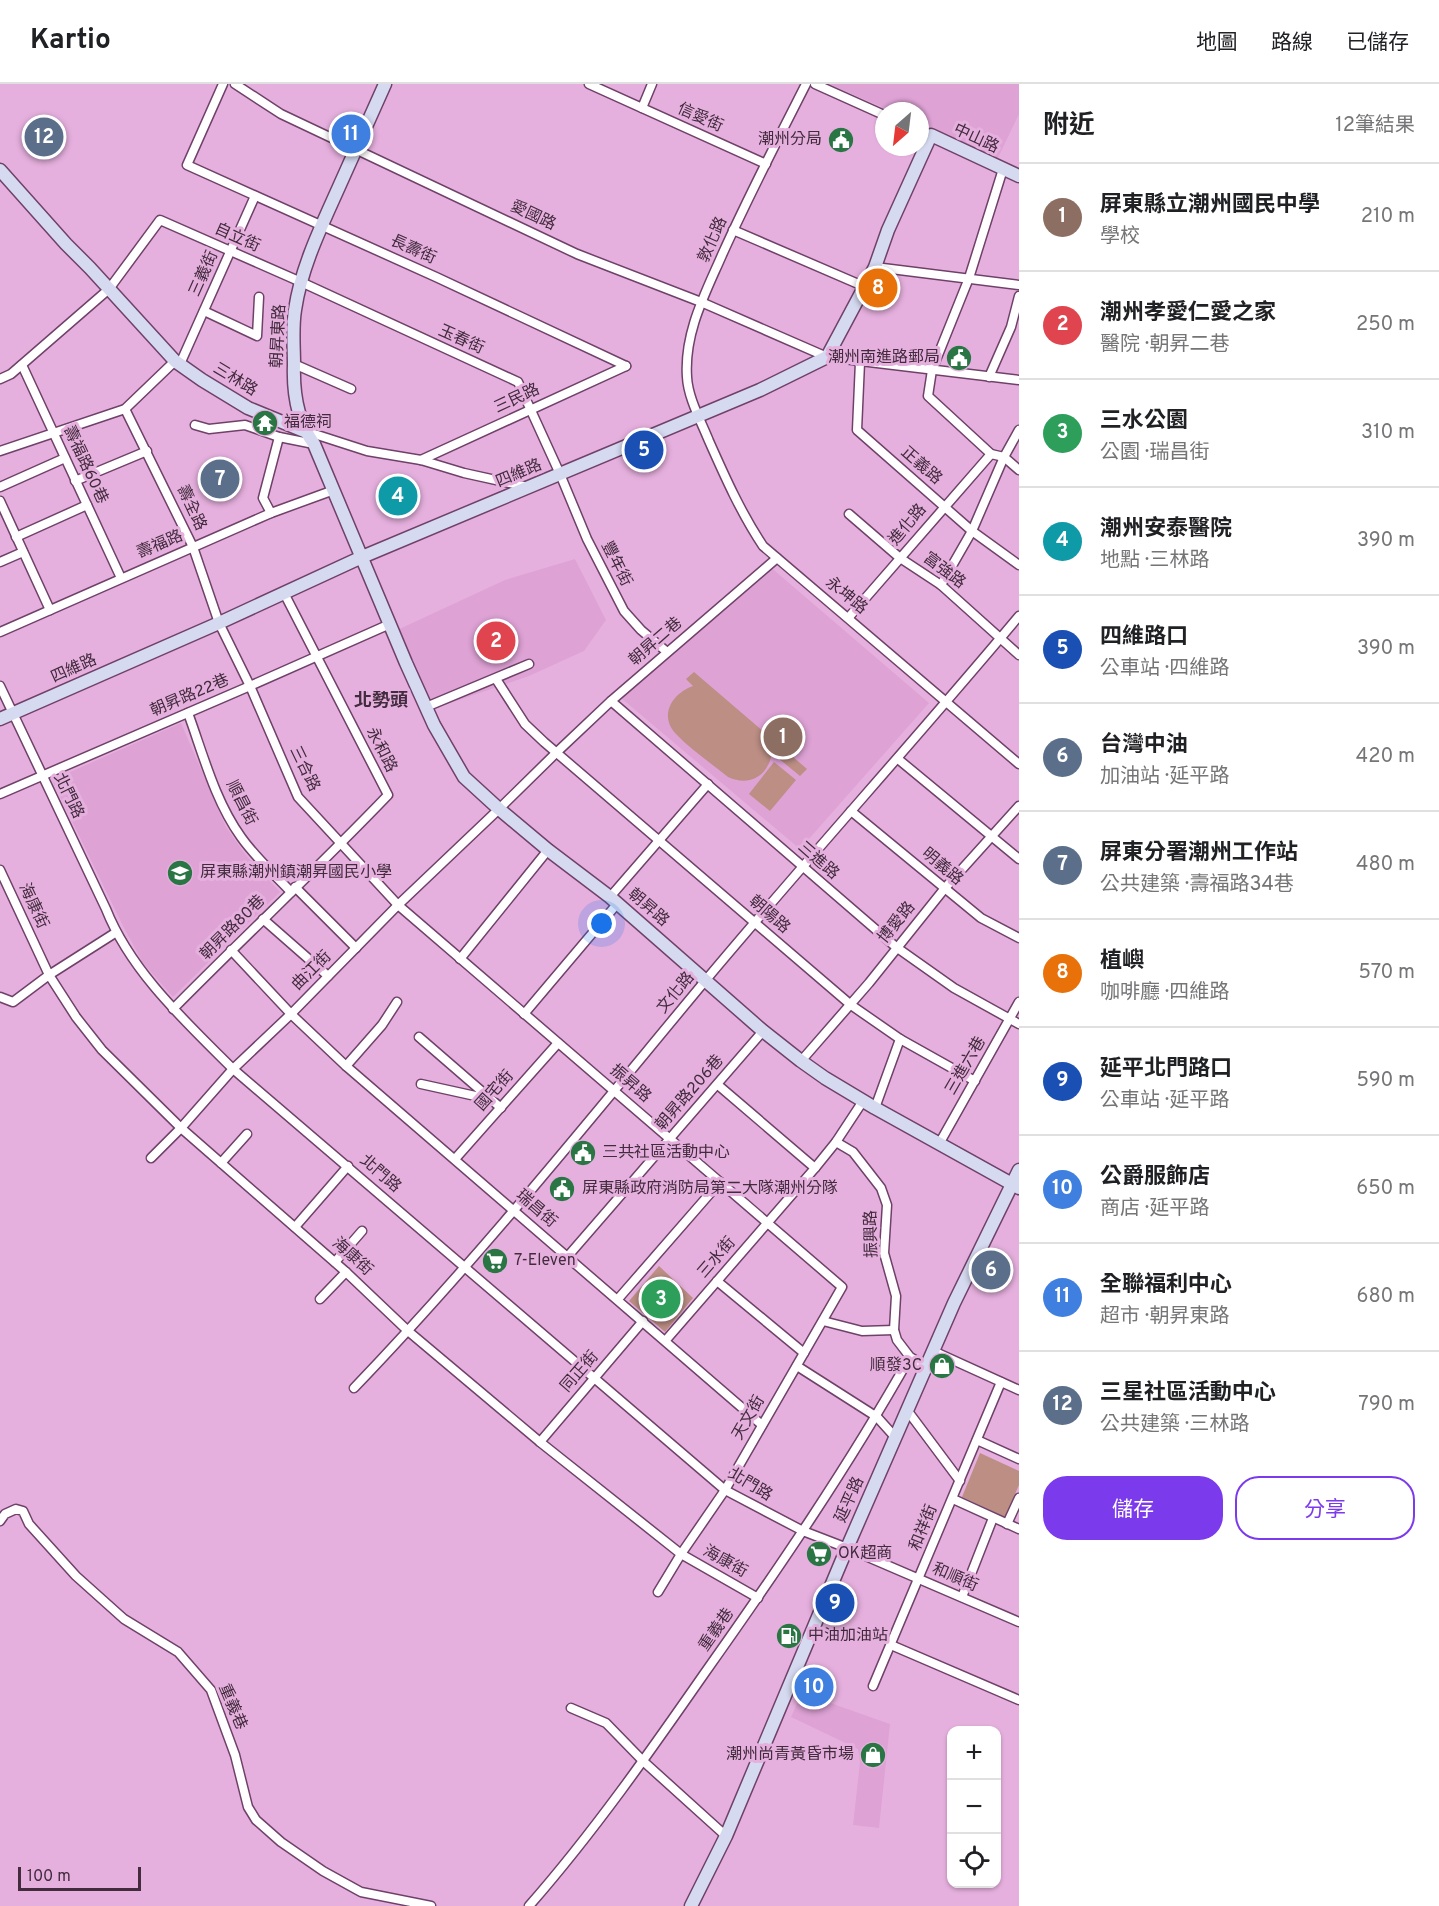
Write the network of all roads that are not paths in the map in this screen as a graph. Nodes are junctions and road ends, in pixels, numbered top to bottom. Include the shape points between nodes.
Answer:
1 (223, 84) edge
2 (235, 84) edge
3 (385, 84) edge
4 (589, 84) edge
5 (652, 84) edge
6 (806, 84) edge
7 (815, 84) edge
8 (642, 108) junction
9 (875, 111) edge
10 (929, 135) edge
11 (355, 150) junction
12 (916, 156) edge
13 (766, 164) junction
14 (1003, 170) junction
15 (0, 171) edge
16 (1019, 176) edge
17 (255, 196) junction
18 (321, 226) junction
19 (733, 230) junction
20 (230, 252) junction
21 (875, 267) junction
22 (969, 278) junction
23 (302, 282) junction
24 (1019, 285) edge
25 (863, 286) junction
26 (109, 289) junction
27 (1019, 296) edge
28 (259, 297) dead end
29 (701, 302) junction
30 (204, 311) junction
31 (827, 357) junction
32 (178, 362) junction
33 (860, 362) junction
34 (294, 364) junction
35 (22, 365) junction
36 (626, 366) joint
37 (932, 370) junction
38 (989, 377) junction
39 (0, 379) edge
40 (1019, 381) edge
41 (351, 389) dead end
42 (248, 408) junction
43 (125, 409) junction
44 (529, 410) junction
45 (699, 417) junction
46 (195, 425) dead end
47 (245, 425) junction
48 (1019, 430) edge
49 (304, 431) junction
50 (54, 433) junction
51 (279, 437) junction
52 (314, 444) junction
53 (0, 451) edge
54 (147, 451) junction
55 (991, 454) junction
56 (1004, 457) junction
57 (65, 458) junction
58 (421, 460) junction
59 (1019, 470) edge
60 (560, 474) junction
61 (75, 481) junction
62 (0, 487) edge
63 (530, 487) junction
64 (334, 490) junction
65 (0, 501) edge
66 (87, 505) junction
67 (944, 506) junction
68 (2, 511) edge
69 (271, 513) junction
70 (849, 514) dead end
71 (972, 531) junction
72 (16, 537) junction
73 (193, 548) junction
74 (23, 552) junction
75 (362, 557) junction
76 (777, 558) junction
77 (900, 558) junction
78 (0, 562) edge
79 (1019, 566) edge
80 (121, 578) junction
81 (941, 585) junction
82 (284, 593) junction
83 (50, 610) junction
84 (1019, 616) edge
85 (849, 617) junction
86 (219, 623) junction
87 (390, 624) junction
88 (0, 632) edge
89 (1000, 638) junction
90 (668, 652) junction
91 (1019, 655) edge
92 (316, 657) junction
93 (529, 664) dead end
94 (496, 679) junction
95 (0, 686) edge
96 (250, 686) junction
97 (611, 701) junction
98 (947, 701) junction
99 (426, 707) junction
100 (13, 713) junction
101 (188, 713) junction
102 (0, 718) edge
103 (557, 752) junction
104 (898, 759) junction
105 (1019, 764) edge
106 (41, 776) junction
107 (708, 784) junction
108 (0, 794) edge
109 (1019, 806) edge
110 (500, 809) junction
111 (851, 811) junction
112 (992, 837) junction
113 (659, 838) junction
114 (341, 845) junction
115 (548, 850) junction
116 (1019, 859) edge
117 (802, 867) junction
118 (0, 870) edge
119 (945, 888) junction
120 (293, 890) junction
121 (613, 901) junction
122 (398, 905) junction
123 (263, 919) junction
124 (755, 922) junction
125 (115, 933) junction
126 (1019, 938) edge
127 (896, 947) junction
128 (356, 948) junction
129 (231, 950) junction
130 (460, 959) junction
131 (49, 975) junction
132 (328, 976) junction
133 (706, 981) junction
134 (0, 997) edge
135 (398, 1002) dead end
136 (1019, 1002) edge
137 (851, 1005) junction
138 (173, 1009) junction
139 (291, 1014) junction
140 (524, 1014) junction
141 (1010, 1019) junction
142 (1019, 1024) edge
143 (763, 1031) junction
144 (419, 1037) dead end
145 (900, 1039) junction
146 (558, 1043) junction
147 (801, 1061) junction
148 (346, 1066) junction
149 (233, 1069) junction
150 (975, 1081) junction
151 (421, 1084) dead end
152 (718, 1085) junction
153 (615, 1090) junction
154 (492, 1100) junction
155 (863, 1101) junction
156 (501, 1108) junction
157 (875, 1108) junction
158 (181, 1128) junction
159 (247, 1134) dead end
160 (670, 1139) junction
161 (836, 1142) junction
162 (939, 1144) junction
163 (151, 1158) dead end
164 (455, 1159) junction
165 (221, 1163) junction
166 (348, 1166) junction
167 (815, 1168) junction
168 (1019, 1170) edge
169 (720, 1182) junction
170 (1015, 1186) edge
171 (513, 1210) junction
172 (768, 1223) junction
173 (295, 1227) junction
174 (362, 1232) dead end
175 (568, 1256) junction
176 (335, 1262) junction
177 (464, 1267) junction
178 (346, 1272) junction
179 (717, 1281) junction
180 (842, 1287) joint
181 (320, 1299) dead end
182 (618, 1299) junction
183 (643, 1321) junction
184 (823, 1321) junction
185 (894, 1330) junction
186 (408, 1331) junction
187 (666, 1340) junction
188 (933, 1351) junction
189 (804, 1353) junction
190 (910, 1357) junction
191 (797, 1366) junction
192 (926, 1366) junction
193 (594, 1378) junction
194 (1001, 1382) junction
195 (354, 1388) dead end
196 (1019, 1390) edge
197 (907, 1410) junction
198 (877, 1417) junction
199 (762, 1425) junction
200 (895, 1437) junction
201 (977, 1440) junction
202 (540, 1442) junction
203 (1019, 1459) edge
204 (960, 1481) junction
205 (725, 1490) junction
206 (1019, 1498) edge
207 (953, 1499) junction
208 (993, 1518) junction
209 (0, 1521) edge
210 (1007, 1524) junction
211 (1019, 1529) edge
212 (803, 1531) junction
213 (847, 1548) junction
214 (681, 1554) junction
215 (920, 1579) junction
216 (658, 1592) dead end
217 (962, 1597) junction
218 (758, 1598) junction
219 (1019, 1622) edge
220 (891, 1645) junction
221 (873, 1686) dead end
222 (1019, 1700) edge
223 (571, 1708) dead end
224 (643, 1761) junction
225 (723, 1842) junction
226 (431, 1906) edge
227 (529, 1906) edge
228 (691, 1906) edge
229 (697, 1906) edge

1 - 17 street, 長壽街 via 187,165
2 - 11 street, 愛國路 via 281,114
3 - 11 main road, 朝昇東路
4 - 8 street, 信愛街
5 - 8 street
6 - 13 street, 敦化路
7 - 9 street
8 - 13 street, 信愛街
10 - 14 main road, 中山路
11 - 18 main road, 朝昇東路
11 - 29 street, 愛國路 via 578,254
12 - 21 main road
13 - 19 street, 敦化路
14 - 16 main road, 中山路
14 - 22 street
15 - 26 main road, 三林路
17 - 18 street, 長壽街
17 - 20 street, 三義街
18 - 23 main road, 朝昇東路
18 - 36 street, 長壽街
19 - 25 street
19 - 29 street, 敦化路
20 - 23 street, 自立街
20 - 26 street, 自立街 via 160,220
20 - 30 street, 三義街
21 - 22 street
21 - 25 main road
22 - 24 street
22 - 37 street
23 - 34 main road, 朝昇東路 via 293,328
23 - 44 street, 玉春街 via 518,382
25 - 31 main road
26 - 32 main road, 三林路
26 - 35 street
27 - 38 street via 1011,327
28 - 30 street via 257,336
29 - 31 street, 愛國路
29 - 45 street, 敦化路 via 687,355 687,378
30 - 32 street, 三義街
31 - 33 street, 愛國路
31 - 45 main road, 四維路
32 - 42 main road, 三林路
32 - 43 street
33 - 37 street, 愛國路
33 - 67 street, 正義路 via 857,430
34 - 41 street
34 - 49 main road, 朝昇東路 via 296,403
35 - 39 street
35 - 50 street, 壽福路60巷
36 - 44 street, 三民路
37 - 38 street, 愛國路
37 - 55 street via 928,396
38 - 40 street, 愛國路
42 - 47 street
42 - 49 main road, 三林路
43 - 50 street
43 - 54 street, 壽全路
44 - 58 street, 三民路
44 - 60 street, 玉春街
45 - 60 main road, 四維路
45 - 76 street, 永坤路 via 752,529
46 - 47 street via 209,429
47 - 51 street
48 - 56 street
49 - 52 main road, 朝昇東路
49 - 58 street, 三林路 via 367,451
50 - 53 street
50 - 57 street, 壽福路60巷
51 - 52 street
51 - 69 street via 263,498
52 - 64 main road, 朝昇東路
54 - 61 street
54 - 73 street, 壽全路
55 - 56 street
55 - 67 street, 進化路
56 - 59 street
56 - 71 street
57 - 61 street, 壽福路60巷
57 - 62 street
58 - 63 street, 三林路
60 - 63 main road, 四維路
60 - 90 street, 豐年街 via 624,612
61 - 66 street, 壽福路60巷
63 - 75 main road, 四維路
64 - 69 street, 壽福路
64 - 75 main road, 朝昇東路
65 - 68 street
66 - 72 street
66 - 80 street, 壽福路60巷
67 - 71 street, 正義路
67 - 77 street, 進化路
68 - 72 street
69 - 73 street, 壽福路
70 - 77 street, 富強路
71 - 79 street, 正義路
71 - 81 street
72 - 74 street
73 - 80 street, 壽福路
73 - 86 street, 壽全路
74 - 78 street
74 - 83 street
75 - 82 main road, 四維路
75 - 87 main road, 朝昇路
76 - 85 street, 永坤路
76 - 90 street, 朝昇二巷
77 - 81 street, 富強路
77 - 85 street, 進化路
80 - 83 street, 壽福路
81 - 89 street, 富強路
82 - 86 main road, 四維路
82 - 92 street, 永和路
83 - 88 street, 壽福路
84 - 89 street, 文化路
85 - 98 street, 永坤路
86 - 96 street, 三合路
86 - 100 main road, 四維路
87 - 92 street, 朝昇路22巷
87 - 99 main road, 朝昇路
89 - 91 street, 富強路
89 - 98 street, 文化路
90 - 97 street, 朝昇二巷
92 - 96 street, 朝昇路22巷
92 - 114 street, 永和路 via 388,795
93 - 94 street
94 - 99 street
94 - 103 street via 525,724
95 - 100 street, 北門路
96 - 101 street, 朝昇路22巷
96 - 114 street, 三合路 via 298,797
97 - 103 street, 朝昇二巷
97 - 107 street, 三進路
98 - 104 street, 文化路
98 - 105 street, 永坤路
99 - 110 main road, 朝昇路 via 464,777
100 - 102 main road, 四維路
100 - 106 street, 北門路
101 - 106 street, 朝昇路22巷
101 - 120 street, 順昌街 via 233,824 246,843
103 - 110 street, 朝昇二巷
103 - 113 street, 朝陽路
104 - 111 street, 文化路
104 - 112 street
106 - 108 street, 朝昇路22巷
106 - 125 street, 北門路
107 - 113 street
107 - 117 street, 三進路
109 - 112 street, 博愛路
110 - 115 main road, 朝昇路
110 - 122 street, 曲江街
111 - 117 street, 文化路
111 - 119 street, 明義路
112 - 116 street
112 - 119 street, 博愛路
113 - 121 street
113 - 124 street, 朝陽路
114 - 120 street, 朝昇路80巷
114 - 122 street, 三合路
115 - 121 main road, 朝昇路
115 - 130 street
117 - 124 street, 文化路
117 - 127 street, 三進路
118 - 131 street, 海康街
119 - 126 street, 明義路 via 981,918
119 - 127 street, 博愛路
120 - 123 street, 朝昇路80巷
120 - 128 street, 順昌街
121 - 133 main road, 朝昇路
121 - 140 street
122 - 128 street, 曲江街
122 - 130 street, 振昇路
123 - 129 street, 朝昇路80巷
123 - 132 street
124 - 133 street, 文化路
124 - 137 street, 朝陽路
125 - 131 street
125 - 138 street, 北門路
127 - 137 street, 博愛路
127 - 141 street, 三進路 via 945,982
128 - 132 street, 曲江街
129 - 138 street, 朝昇路80巷
129 - 139 street, 瑞昌街
130 - 140 street, 振昇路
131 - 134 street via 13,1002
131 - 158 street, 海康街 via 102,1050
132 - 139 street, 曲江街
133 - 143 main road, 朝昇路
133 - 153 street, 文化路
135 - 148 street
136 - 141 street, 三進六巷
137 - 145 street, 朝陽路
137 - 147 street, 博愛路
138 - 149 street, 北門路
139 - 148 street, 瑞昌街
139 - 149 street, 曲江街
140 - 146 street, 振昇路
141 - 142 street, 三進路
141 - 150 street, 三進六巷
143 - 147 main road, 朝昇路
143 - 152 street, 朝昇路206巷
144 - 154 street
145 - 150 street, 朝陽路
145 - 157 street
146 - 153 street, 振昇路
146 - 156 street, 國宅街
147 - 155 main road, 朝昇路
148 - 164 street, 瑞昌街
149 - 158 street, 曲江街
149 - 166 street, 北門路
150 - 162 street, 三進六巷
151 - 154 street
152 - 160 street, 朝昇路206巷
152 - 167 street
153 - 160 street, 振昇路
153 - 171 street, 文化路
154 - 156 street
155 - 157 main road, 朝昇路
155 - 161 street, 三水街
156 - 164 street, 國宅街
157 - 162 main road, 朝昇路
158 - 163 street, 曲江街
158 - 165 street, 海康街
159 - 165 street
160 - 169 street, 振昇路
160 - 175 street, 朝昇路206巷
161 - 167 street, 三水街
161 - 185 street, 振興路 via 853,1152 881,1188 887,1205 884,1253 896,1296
162 - 170 main road, 朝昇路
164 - 171 street, 瑞昌街
165 - 173 street, 海康街
166 - 173 street
166 - 177 street, 北門路
167 - 172 street, 三水街
168 - 170 main road, 延平路
169 - 172 street, 振昇路
169 - 182 street
170 - 188 main road, 延平路
171 - 175 street, 瑞昌街
171 - 177 street, 文化路
172 - 179 street, 三水街
172 - 180 street, 振昇路
173 - 176 street, 海康街
174 - 176 street
175 - 182 street, 瑞昌街
176 - 178 street, 海康街
177 - 186 street, 文化路
177 - 193 street, 北門路
178 - 181 street
178 - 186 street, 海康街
179 - 187 street, 三水街
179 - 189 street
180 - 184 street, 天文街
182 - 183 street, 瑞昌街
183 - 187 street, 瑞昌街
183 - 193 street, 同正街
184 - 185 street via 862,1331
184 - 189 street, 天文街
185 - 190 street
186 - 195 street, 文化路
186 - 202 street, 海康街
187 - 199 street, 瑞昌街
188 - 192 main road, 延平路
188 - 194 street
189 - 191 street, 天文街
190 - 192 street
190 - 198 street, 重義巷
191 - 198 street
191 - 199 street, 天文街
192 - 197 main road, 延平路
193 - 202 street, 同正街
193 - 205 street, 北門路
194 - 196 street
194 - 201 street, 和祥街
197 - 200 main road, 延平路
197 - 204 street
198 - 200 street
198 - 212 street, 重義巷
199 - 205 street, 天文街
200 - 213 main road, 延平路
201 - 203 street
201 - 204 street, 和祥街
202 - 214 street, 海康街
204 - 207 street, 和祥街
205 - 212 street, 北門路
205 - 214 street, 天文街
206 - 210 street
207 - 208 street
207 - 215 street, 和祥街
208 - 210 street
208 - 217 street
209 - 226 street, 重義巷 via 16,1509 23,1511 29,1524 76,1576 124,1619 178,1652 211,1690 235,1755 248,1807 256,1820 322,1871 362,1892
210 - 211 street
212 - 213 street, 北門路
212 - 218 street, 重義巷
213 - 215 street, 和順街
213 - 225 main road, 延平路
214 - 216 street, 天文街
214 - 218 street, 海康街
215 - 217 street, 和順街
215 - 220 street, 和祥街
217 - 219 street, 和順街
218 - 224 street, 重義巷
220 - 221 street, 和祥街
220 - 222 street
223 - 224 street via 606,1723
224 - 225 street
224 - 227 street, 重義巷 via 563,1868
225 - 228 main road, 延平路
225 - 229 main road, 延平路

